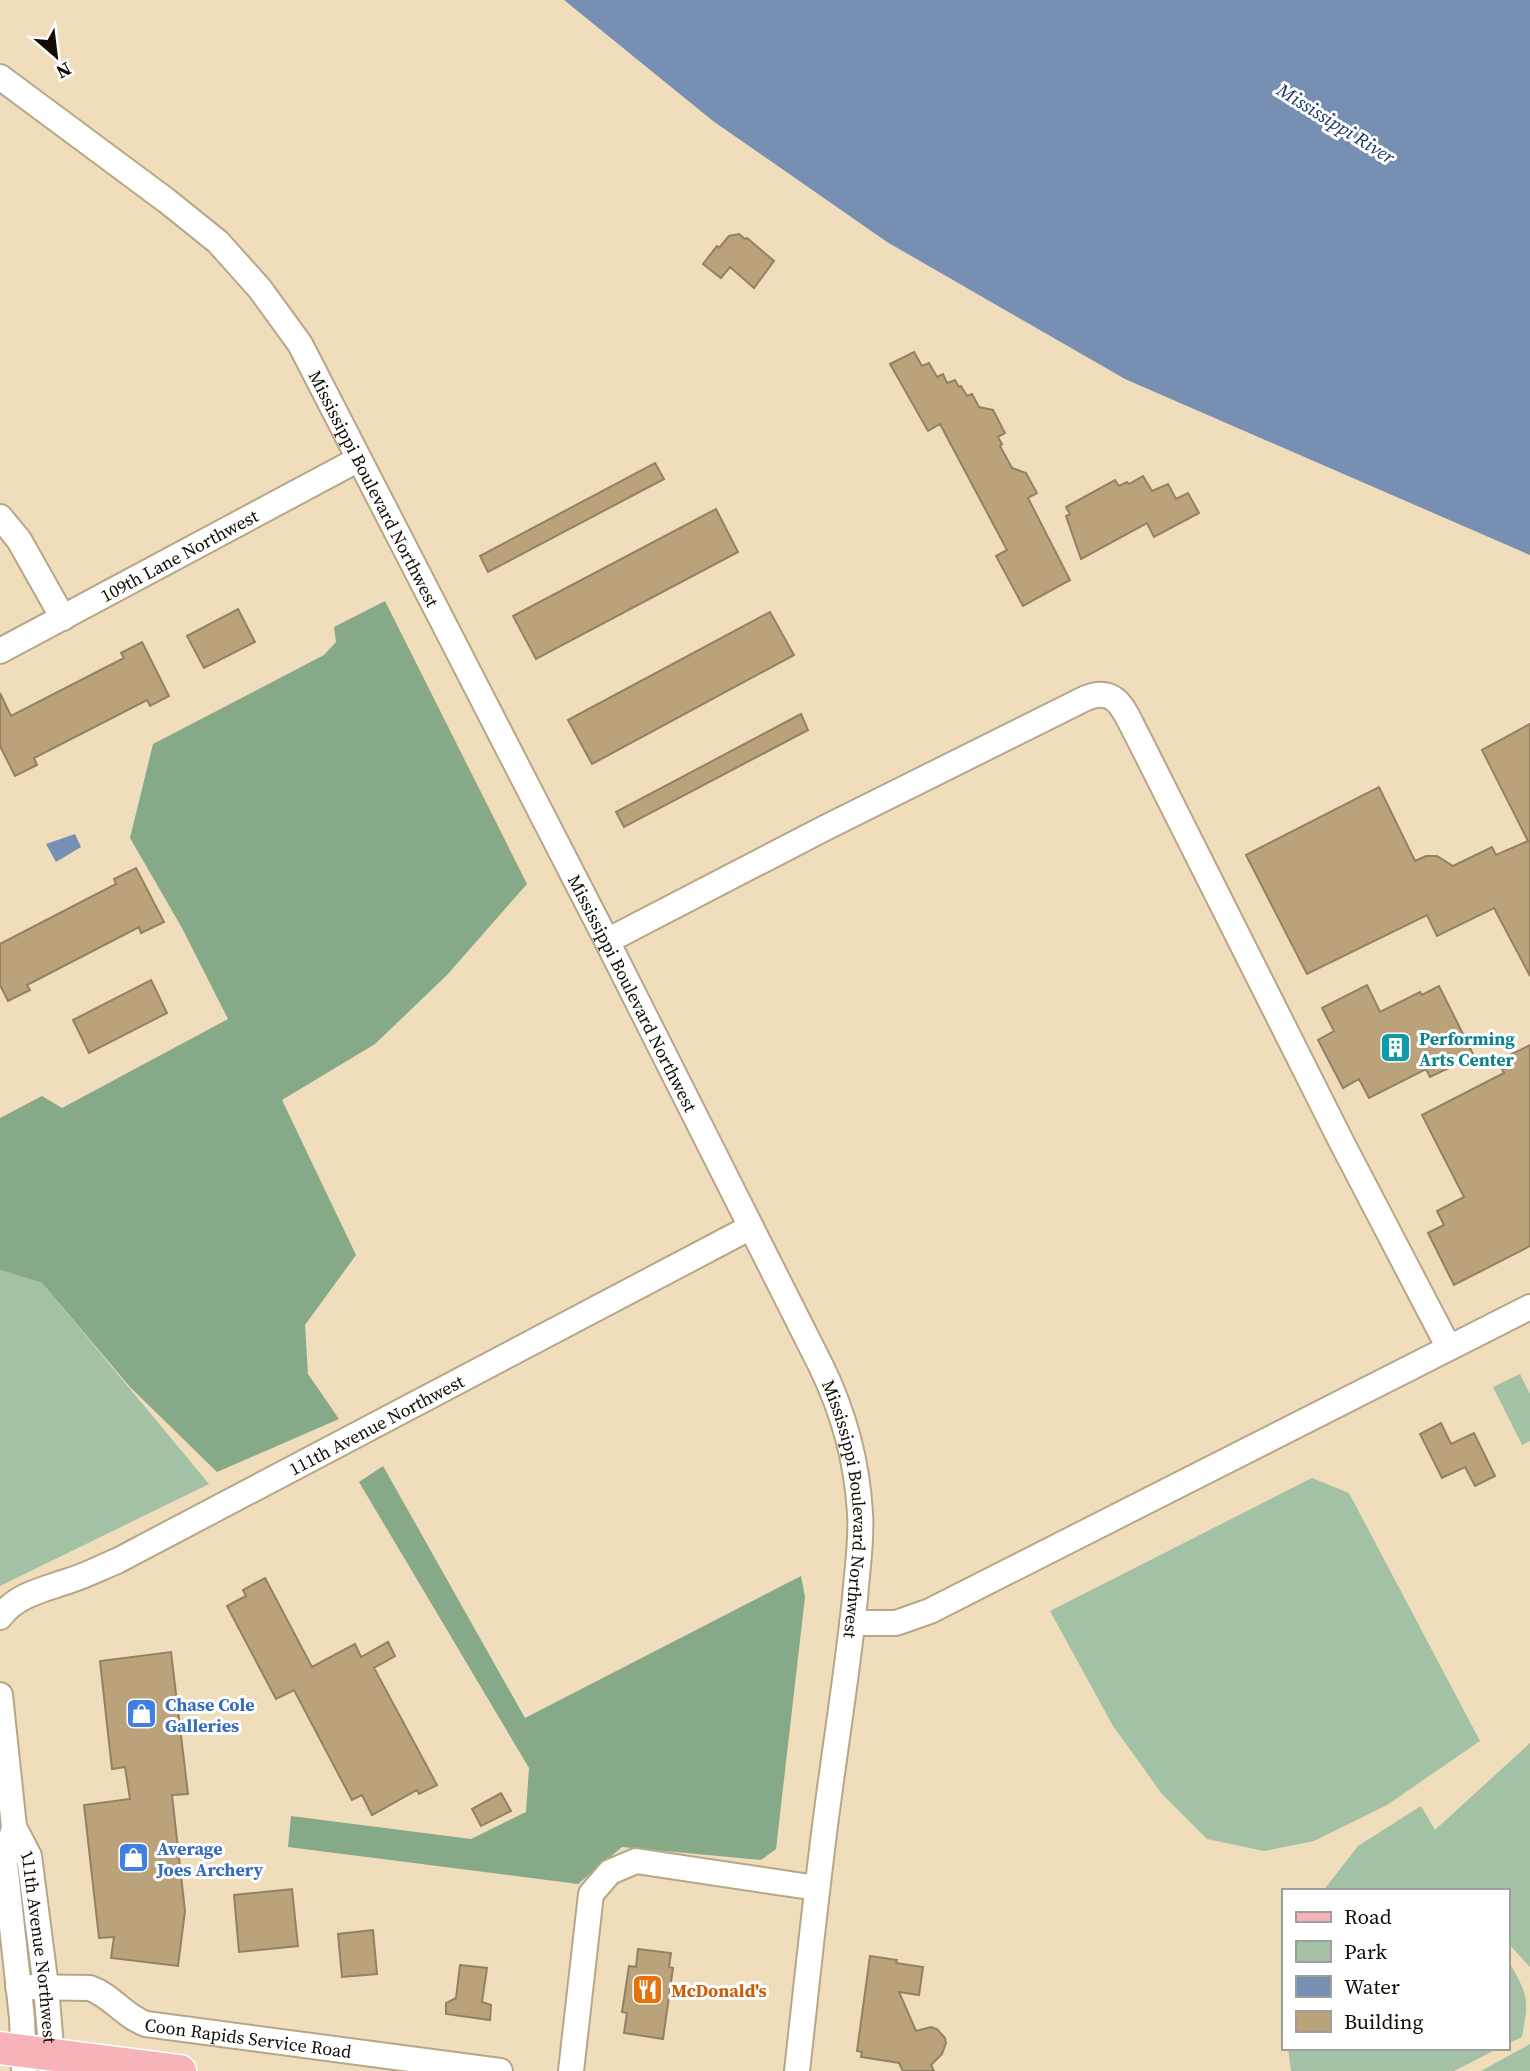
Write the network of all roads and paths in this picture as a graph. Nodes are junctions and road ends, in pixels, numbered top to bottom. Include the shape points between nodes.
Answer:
1 (0, 77) edge
2 (359, 459) junction
3 (0, 517) edge
4 (63, 618) junction
5 (0, 651) edge
6 (607, 941) junction
7 (751, 1227) junction
8 (1530, 1307) edge
9 (1449, 1348) junction
10 (0, 1617) edge
11 (852, 1623) junction
12 (0, 1695) edge
13 (14, 1827) junction
14 (817, 1888) junction
15 (18, 1987) junction
16 (46, 1987) junction
17 (30, 2059) edge
18 (180, 2071) edge
19 (500, 2071) edge
20 (571, 2071) edge
21 (797, 2071) edge

1 - 2 street, Mississippi Boulevard Northwest via 197,224 236,261 300,344
2 - 4 street, 109th Lane Northwest
2 - 6 street, Mississippi Boulevard Northwest
3 - 4 street via 19,540
4 - 5 street, 109th Lane Northwest
6 - 7 street, Mississippi Boulevard Northwest
6 - 9 street via 1084,699 1113,696 1132,724
7 - 10 street, 111th Avenue Northwest via 117,1561 28,1595
7 - 11 street, Mississippi Boulevard Northwest via 830,1384 851,1447 860,1517
8 - 9 street
9 - 11 street via 930,1612 896,1623
11 - 14 street, Mississippi Boulevard Northwest
12 - 13 street, 111th Avenue Northwest
13 - 15 street, 111th Avenue Northwest via 5,1863
13 - 16 street, 111th Avenue Northwest via 29,1856
14 - 20 street via 636,1861 610,1872 591,1894
14 - 21 street, Mississippi Boulevard Northwest
15 - 16 street, Coon Rapids Service Road
15 - 17 street, 111th Avenue Northwest
16 - 17 street, 111th Avenue Northwest
16 - 19 street, Coon Rapids Service Road via 90,1988 146,2024
17 - 18 main road

